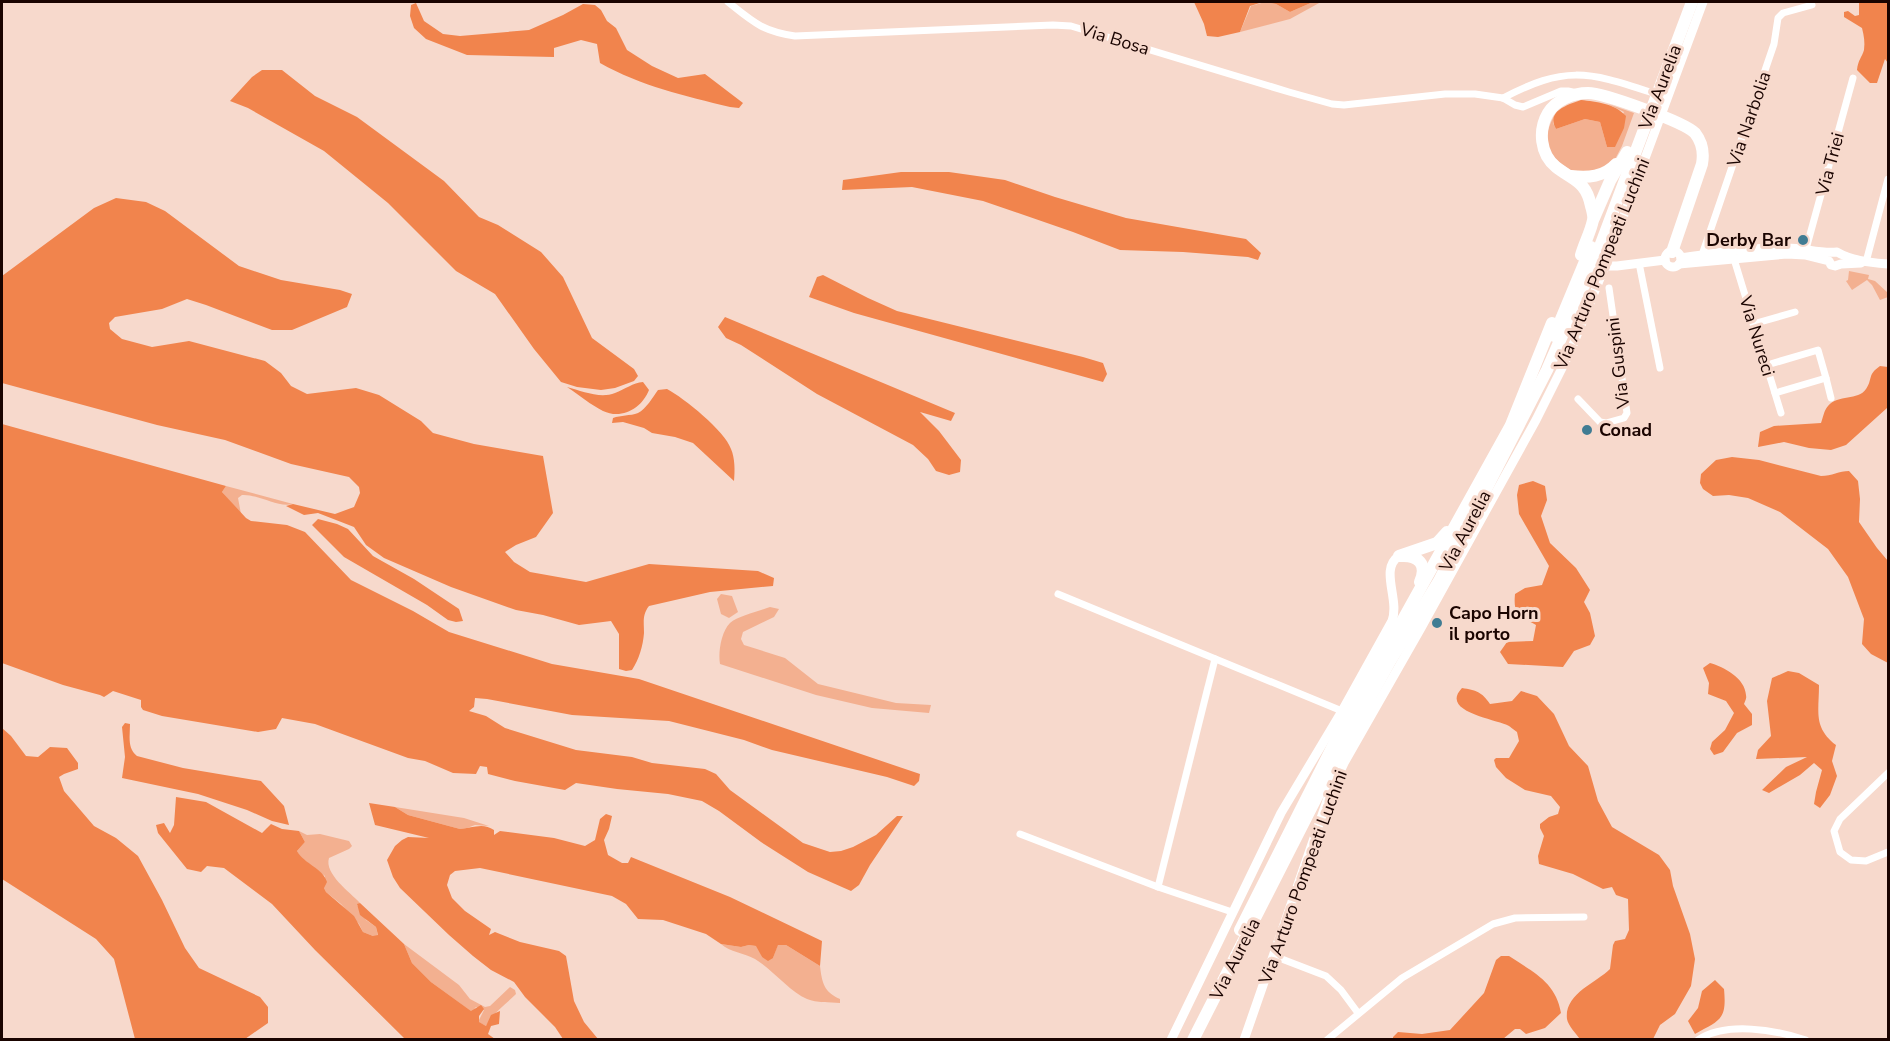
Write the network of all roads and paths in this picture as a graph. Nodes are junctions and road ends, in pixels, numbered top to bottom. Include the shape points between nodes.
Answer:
1 (728, 2) edge
2 (1683, 2) edge
3 (1692, 2) edge
4 (1703, 2) edge
5 (1812, 5) dead end
6 (1853, 78) dead end
7 (1650, 92) junction
8 (1579, 94) junction
9 (1503, 98) junction
10 (1627, 152) junction
11 (1571, 176) junction
12 (1888, 178) edge
13 (1593, 219) junction
14 (1806, 249) junction
15 (1702, 255) junction
16 (1830, 257) junction
17 (1674, 259) junction
18 (1734, 259) junction
19 (1866, 262) junction
20 (1639, 263) junction
21 (1888, 264) edge
22 (1605, 266) junction
23 (1609, 288) dead end
24 (1795, 312) dead end
25 (1754, 324) junction
26 (1767, 365) junction
27 (1660, 368) dead end
28 (1826, 378) junction
29 (1775, 393) junction
30 (1831, 398) dead end
31 (1578, 399) dead end
32 (1781, 413) dead end
33 (1511, 425) junction
34 (1476, 489) junction
35 (1400, 556) junction
36 (1058, 594) dead end
37 (1402, 623) junction
38 (1215, 659) junction
39 (1342, 711) junction
40 (1888, 773) edge
41 (1020, 834) dead end
42 (1888, 852) edge
43 (1158, 887) junction
44 (1232, 912) junction
45 (1584, 916) dead end
46 (1274, 956) junction
47 (1358, 1013) junction
48 (1171, 1040) edge
49 (1184, 1040) edge
50 (1193, 1040) edge
51 (1244, 1040) edge
52 (1327, 1040) edge
53 (1698, 1040) edge
54 (1806, 1040) edge

1 - 9 street, Via Bosa via 759,26 795,36 1071,26 1332,104 1445,94
2 - 7 highway, Via Aurelia
3 - 50 highway, Via Aurelia via 1593,265 1551,363 1439,581 1334,763
4 - 22 street, Via Arturo Pompeati Luchini
5 - 15 street, Via Narbolia via 1778,18 1774,44
6 - 14 street, Via Triei
7 - 9 street via 1576,74 1542,81
7 - 10 highway, Via Aurelia
8 - 9 street, Via Bosa via 1561,91 1523,107
8 - 11 highway via 1555,105 1542,128 1542,145 1548,159
8 - 17 highway via 1630,105 1678,123 1697,136 1703,158
10 - 11 highway via 1603,174
10 - 13 highway
10 - 33 highway, Via Aurelia via 1556,334
11 - 13 highway via 1588,193
12 - 19 street
13 - 33 highway
14 - 15 street via 1768,248
14 - 16 street
15 - 17 street
16 - 18 street via 1787,254
16 - 19 street via 1837,252 1842,260
17 - 18 street
17 - 20 street
18 - 25 street, Via Nureci
19 - 21 street
20 - 22 street
20 - 27 street
22 - 46 street, Via Arturo Pompeati Luchini via 1544,404 1344,764 1321,817
23 - 31 street, Via Guspini via 1627,413 1624,418 1600,422
24 - 25 street
25 - 26 street, Via Nureci
26 - 28 street via 1818,350
26 - 29 street, Via Nureci
28 - 29 street
28 - 30 street
29 - 32 street, Via Nureci
33 - 34 highway, Via Aurelia
34 - 35 highway via 1441,541
34 - 37 highway, Via Aurelia
35 - 37 highway via 1415,558 1423,569
35 - 39 street via 1390,569 1393,618
36 - 38 street
37 - 49 highway, Via Aurelia via 1335,742
38 - 39 street
38 - 43 street
39 - 44 street via 1283,808
40 - 42 street via 1840,819 1834,834 1842,854 1851,860 1866,861
41 - 43 street
43 - 44 street
44 - 48 street
45 - 47 street via 1496,922 1402,978
46 - 47 street via 1326,976
46 - 51 street, Via Arturo Pompeati Luchini
47 - 52 street
53 - 54 street via 1716,1031 1735,1028

